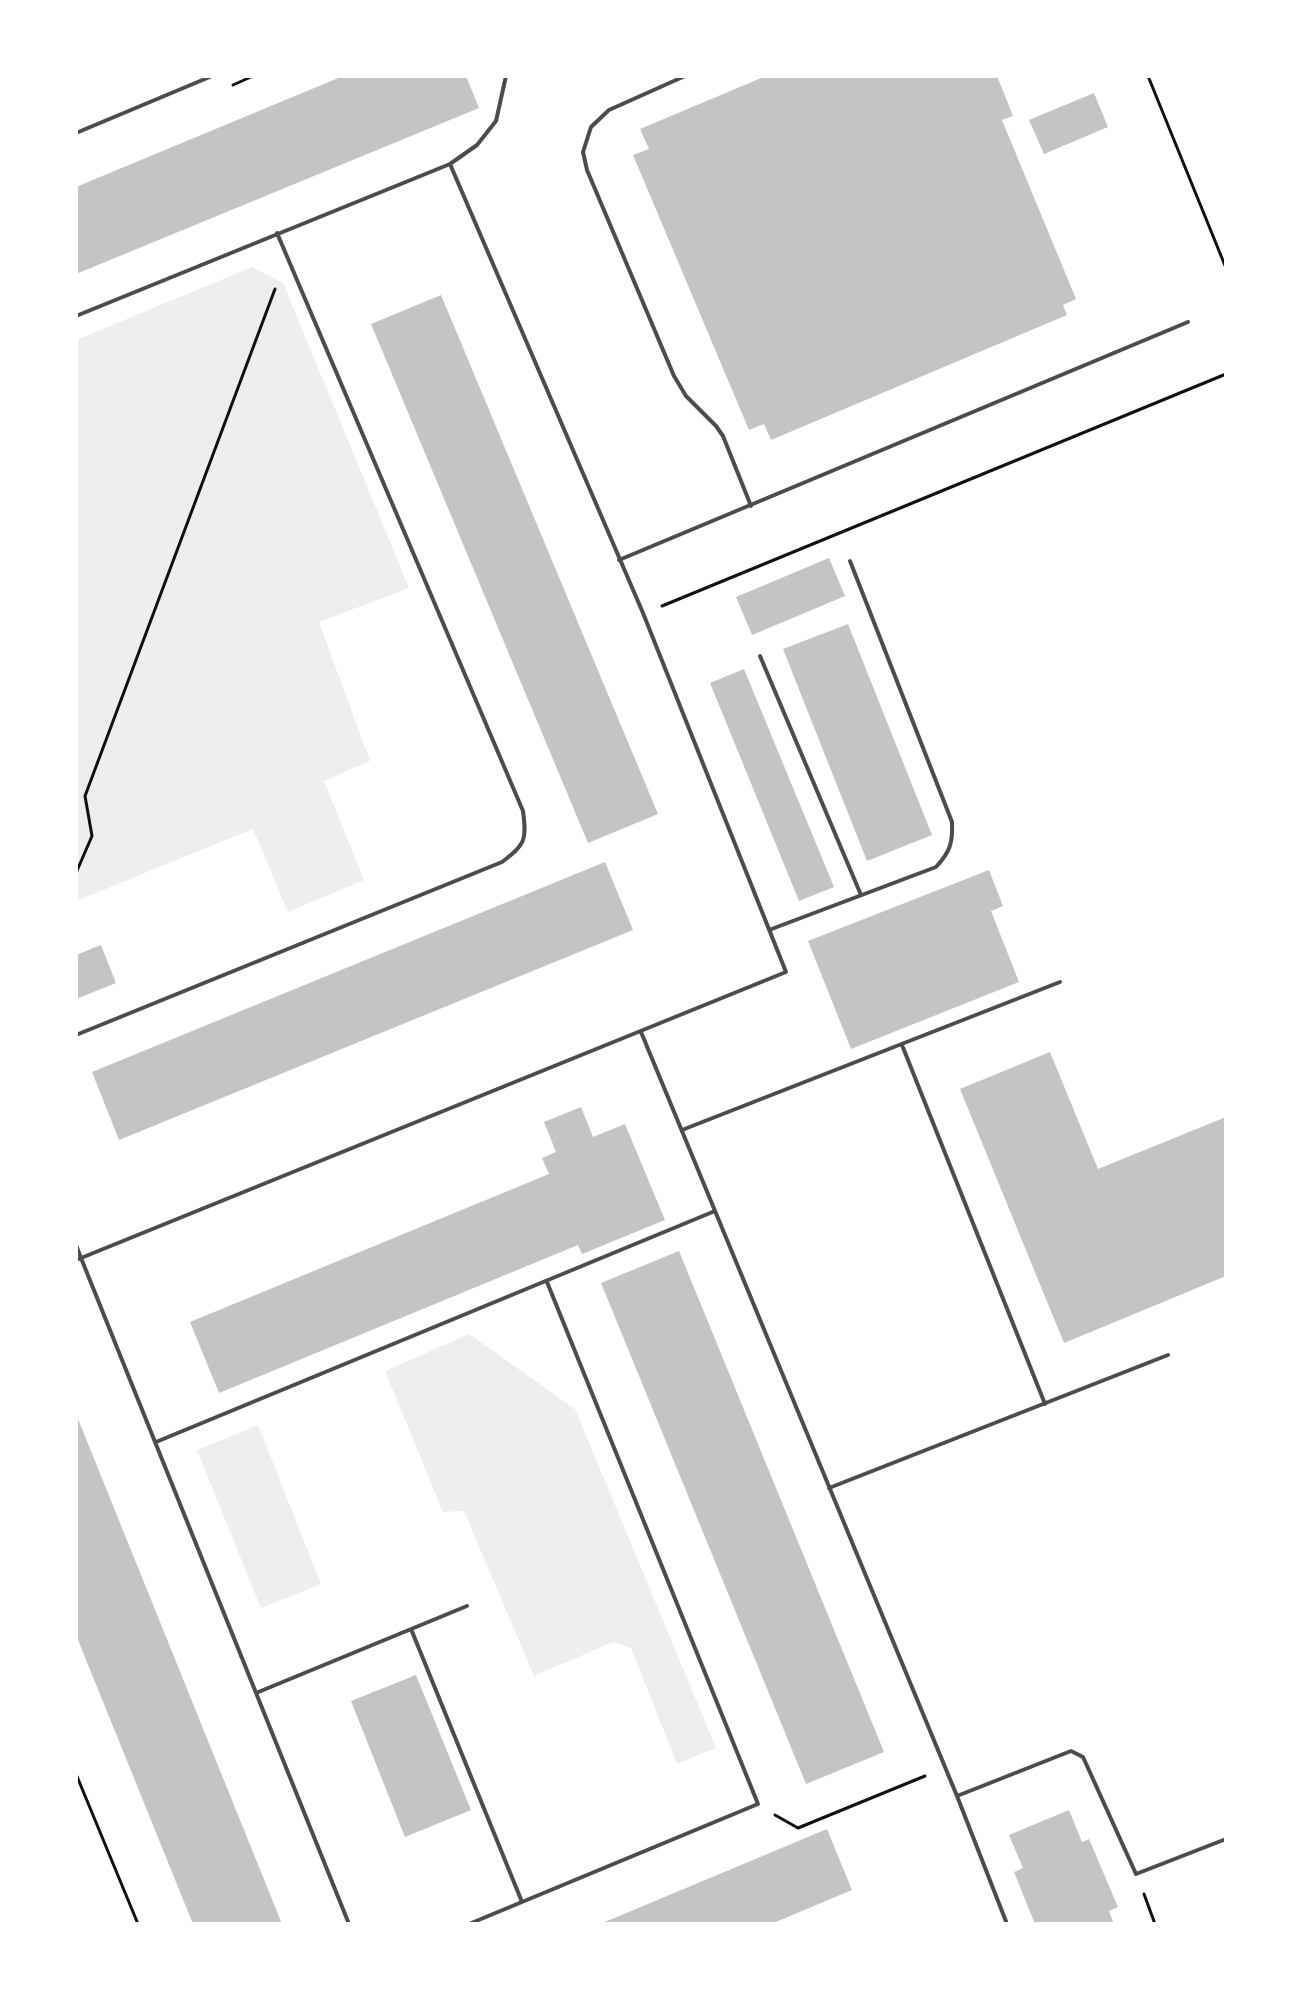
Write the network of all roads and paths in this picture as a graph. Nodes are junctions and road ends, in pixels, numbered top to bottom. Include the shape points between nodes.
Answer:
1 (212, 76) edge
2 (506, 76) edge
3 (685, 76) edge
4 (1148, 76) edge
5 (76, 133) edge
6 (450, 164) junction
7 (277, 233) junction
8 (1226, 268) edge
9 (274, 289) dead end
10 (76, 316) edge
11 (1188, 322) dead end
12 (1226, 374) edge
13 (751, 506) junction
14 (619, 560) junction
15 (850, 561) dead end
16 (643, 614) junction
17 (760, 656) dead end
18 (76, 873) edge
19 (861, 895) junction
20 (769, 930) junction
21 (1060, 982) dead end
22 (641, 1032) junction
23 (76, 1035) edge
24 (902, 1045) junction
25 (682, 1130) junction
26 (715, 1211) junction
27 (76, 1245) edge
28 (81, 1258) junction
29 (76, 1260) edge
30 (547, 1282) junction
31 (1168, 1355) dead end
32 (1045, 1404) junction
33 (156, 1442) junction
34 (829, 1488) junction
35 (467, 1606) dead end
36 (411, 1629) junction
37 (256, 1693) junction
38 (945, 1768) junction
39 (76, 1774) edge
40 (957, 1796) junction
41 (758, 1804) junction
42 (1226, 1839) edge
43 (1136, 1874) junction
44 (522, 1902) junction
45 (138, 1924) edge
46 (349, 1924) edge
47 (469, 1924) edge
48 (1007, 1924) edge
49 (1155, 1924) edge

1 - 5 lane
2 - 6 lane via 496,120 477,145
3 - 13 lane via 609,110 591,127 583,152 587,170 674,376 686,396 722,436
4 - 8 path
6 - 7 lane
6 - 14 lane
7 - 10 lane
7 - 23 lane via 523,811 526,831 518,850 502,862
9 - 18 path via 85,796 92,836
11 - 13 lane
12 - 16 path
13 - 14 lane
14 - 16 lane
15 - 19 lane via 952,822 953,836 948,854 936,867
16 - 20 lane
17 - 19 lane
19 - 20 lane
20 - 22 lane via 786,972
21 - 24 lane
22 - 25 lane
22 - 28 lane
24 - 25 lane
24 - 32 lane
25 - 26 lane
26 - 30 lane
26 - 34 lane
27 - 28 lane
28 - 29 lane
28 - 33 lane
30 - 33 lane
30 - 41 lane
31 - 32 lane
32 - 34 lane
33 - 37 lane
34 - 38 lane
35 - 36 lane
36 - 37 lane
36 - 44 lane
37 - 46 lane
38 - 40 lane
38 - 41 path via 798,1828
39 - 45 path
40 - 43 lane via 1071,1751 1083,1757
40 - 48 lane
41 - 44 lane
42 - 43 lane
43 - 49 path
44 - 47 lane

